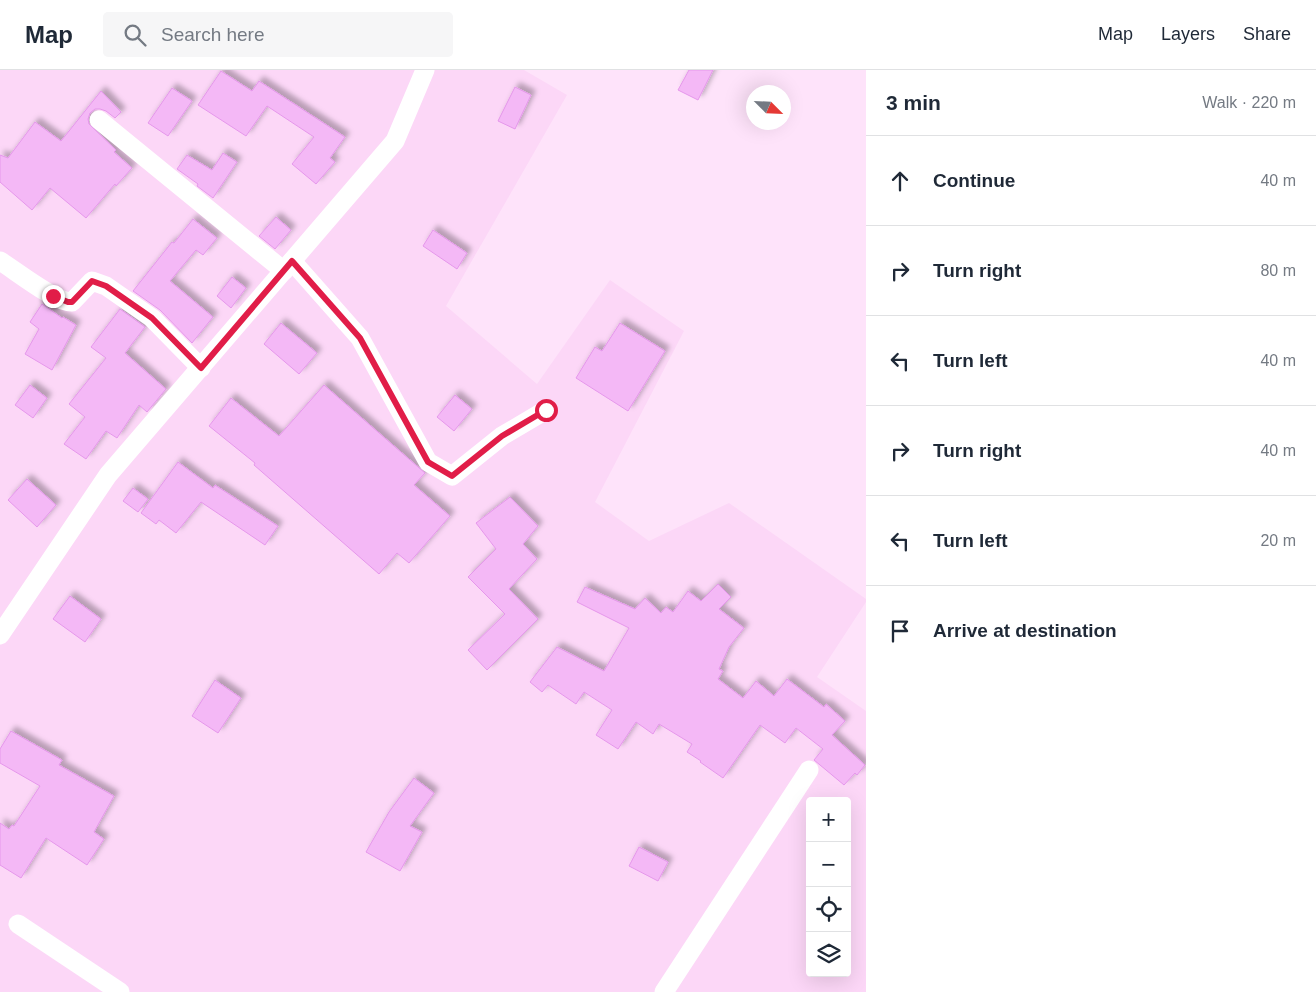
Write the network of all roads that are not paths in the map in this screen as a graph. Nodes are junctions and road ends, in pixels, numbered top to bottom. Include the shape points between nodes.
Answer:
1 (425, 70) edge
2 (100, 120) dead end
3 (0, 260) edge
4 (288, 266) junction
5 (201, 368) junction
6 (546, 410) dead end
7 (0, 635) edge
8 (810, 770) dead end
9 (18, 924) dead end
10 (120, 992) edge
11 (664, 992) edge

1 - 4 street via 395,141
2 - 4 street
3 - 5 street via 53,296 68,302 72,302 92,281 106,286 152,318
4 - 5 street
4 - 6 street via 360,338 428,462 452,476 502,436
5 - 7 street via 108,475
8 - 11 street
9 - 10 street

